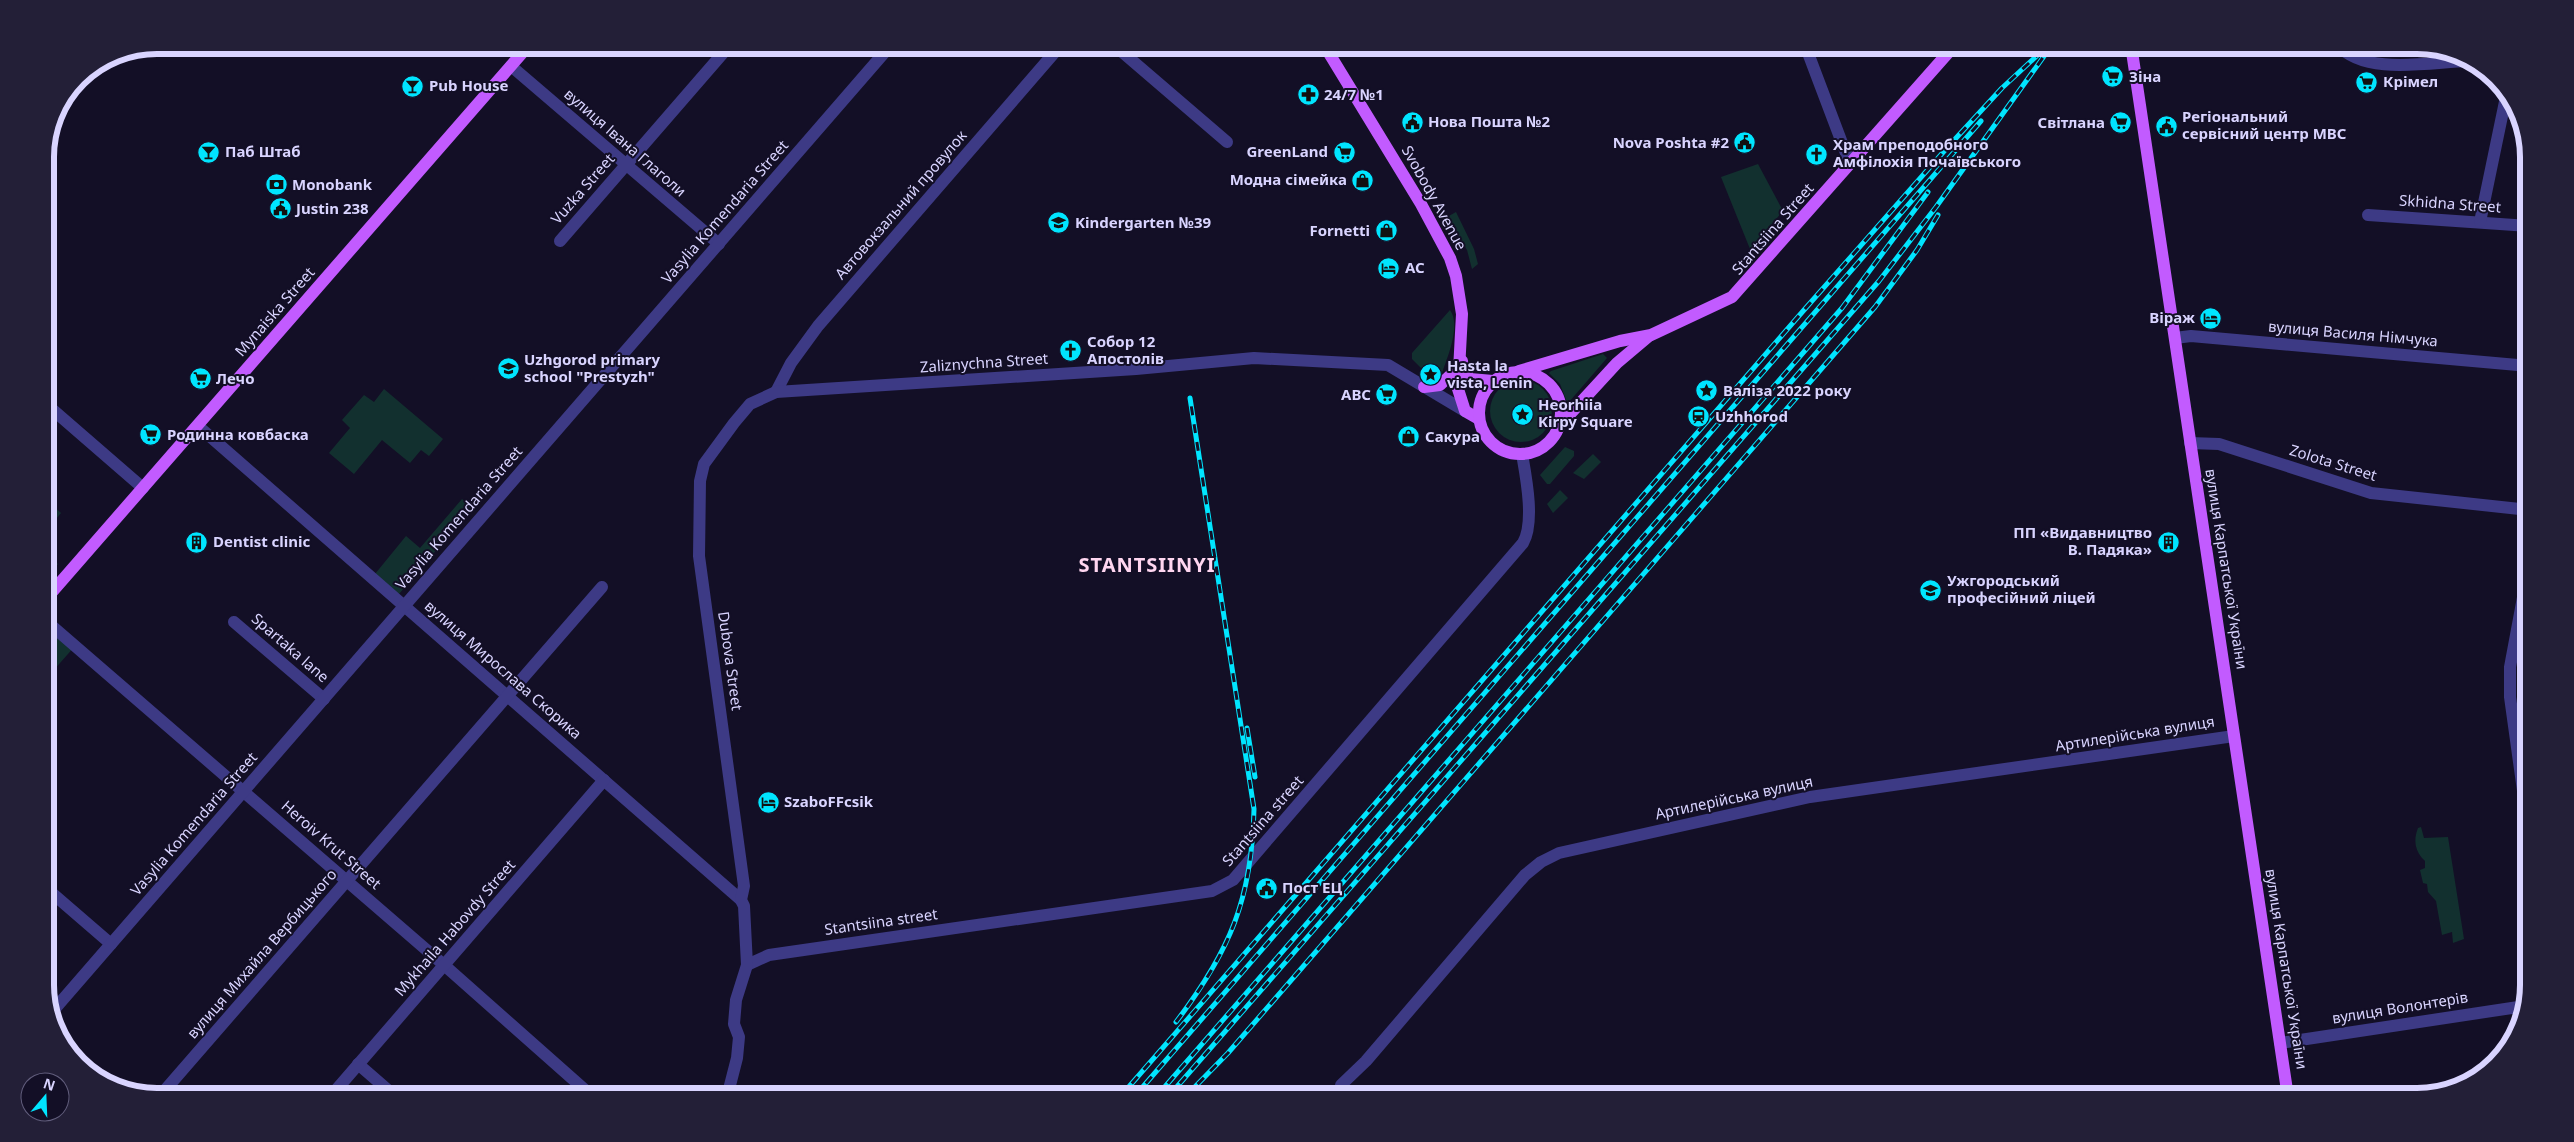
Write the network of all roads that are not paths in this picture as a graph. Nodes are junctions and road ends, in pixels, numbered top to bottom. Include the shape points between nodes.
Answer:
1 (522, 54) edge
2 (722, 54) edge
3 (883, 54) edge
4 (1053, 54) edge
5 (1124, 54) edge
6 (1329, 54) edge
7 (1808, 54) edge
8 (1947, 54) edge
9 (2131, 54) edge
10 (2348, 54) edge
11 (2454, 61) edge
12 (511, 66) junction
13 (2504, 102) edge
14 (1227, 142) dead end
15 (626, 164) junction
16 (1850, 164) junction
17 (2368, 215) dead end
18 (2480, 222) junction
19 (2520, 225) edge
20 (560, 241) dead end
21 (718, 244) junction
22 (1651, 335) junction
23 (2175, 338) junction
24 (1461, 354) junction
25 (2520, 365) edge
26 (1457, 369) junction
27 (1519, 372) junction
28 (1493, 381) junction
29 (1424, 387) junction
30 (776, 392) junction
31 (1466, 410) junction
32 (54, 411) edge
33 (1479, 419) junction
34 (198, 426) junction
35 (1559, 427) junction
36 (2190, 443) junction
37 (1522, 454) junction
38 (143, 488) junction
39 (2520, 509) edge
40 (602, 587) dead end
41 (54, 590) edge
42 (404, 606) junction
43 (2520, 613) edge
44 (234, 622) dead end
45 (54, 628) edge
46 (507, 696) junction
47 (324, 699) junction
48 (2234, 736) junction
49 (2520, 736) edge
50 (604, 780) junction
51 (243, 791) junction
52 (346, 880) junction
53 (54, 895) edge
54 (741, 900) junction
55 (111, 944) junction
56 (444, 965) junction
57 (747, 965) junction
58 (56, 1007) edge
59 (2518, 1007) edge
60 (2280, 1043) junction
61 (358, 1064) junction
62 (1341, 1085) dead end
63 (167, 1088) edge
64 (338, 1088) edge
65 (386, 1088) edge
66 (583, 1088) edge
67 (730, 1088) edge
68 (2287, 1088) edge

1 - 12 main road, Mynaiska Street
2 - 15 street, Vuzka Street
3 - 21 street, Vasylia Komendaria Street
4 - 30 street, Автовокзальний провулок via 818,326 790,363
5 - 14 street
6 - 24 main road, Svobody Avenue via 1450,258 1460,294
7 - 16 street
8 - 16 main road, Stantsiina Street
9 - 23 main road, вулиця Карпатської України
10 - 11 street via 2376,65
12 - 15 street, вулиця Івана Глаголи
12 - 34 main road, Mynaiska Street
13 - 18 street
15 - 20 street, Vuzka Street
15 - 21 street, вулиця Івана Глаголи
16 - 22 main road, Stantsiina Street via 1732,297
17 - 18 street, Skhidna Street
18 - 19 street, Skhidna Street
21 - 42 street, Vasylia Komendaria Street
22 - 27 main road, Stantsiina Street via 1601,346
22 - 35 main road, Stantsiina Street via 1617,363
23 - 25 street, вулиця Василя Німчука via 2191,336
23 - 36 main road, вулиця Карпатської України
24 - 26 main road, Svobody Avenue
24 - 28 main road, Svobody Avenue via 1462,370 1467,377 1478,382
26 - 29 main road via 1440,385
26 - 31 main road, Svobody Avenue via 1458,390
27 - 28 main road via 1505,374
27 - 35 main road via 1541,377 1556,394 1561,410
28 - 33 main road via 1480,402
29 - 30 street, Zaliznychna Street via 1388,365 1254,358 1067,374
29 - 31 street, Zaliznychna Street
30 - 54 street, Dubova Street via 750,404 704,464 700,481 699,556 744,886
31 - 33 main road, Zaliznychna Street
32 - 38 street
33 - 37 main road via 1485,435 1496,446
34 - 38 main road, Mynaiska Street
34 - 42 street, вулиця Мирослава Скорика
35 - 37 main road via 1548,443
36 - 39 street, Zolota Street via 2219,444 2371,493
36 - 48 main road, вулиця Карпатської України
37 - 57 street, Stantsiina street via 1528,511 1523,542 1251,859 1224,886 1212,891 769,955
38 - 41 main road, Mynaiska Street
40 - 46 street, вулиця Михайла Вербицького
42 - 46 street, вулиця Мирослава Скорика
42 - 47 street, Vasylia Komendaria Street
43 - 49 street via 2510,667 2510,697
44 - 47 street, Spartaka lane
45 - 51 street, Heroiv Krut Street
46 - 50 street, вулиця Мирослава Скорика
46 - 52 street, вулиця Михайла Вербицького
47 - 51 street, Vasylia Komendaria Street
48 - 60 main road, вулиця Карпатської України
48 - 62 street, Артилерійська вулиця via 1810,797 1559,853 1525,874 1366,1061
50 - 54 street, вулиця Мирослава Скорика
50 - 56 street, Mykhaila Habovdy Street
51 - 52 street, Heroiv Krut Street
51 - 55 street, Vasylia Komendaria Street
52 - 56 street, Heroiv Krut Street
52 - 63 street, вулиця Михайла Вербицького
53 - 55 street
54 - 57 street, Dubova Street
55 - 58 street, Vasylia Komendaria Street
56 - 61 street, Mykhaila Habovdy Street
56 - 66 street, Heroiv Krut Street
57 - 67 street via 736,1000 734,1024 739,1037 738,1058
59 - 60 street, вулиця Волонтерів
60 - 68 main road, вулиця Карпатської України
61 - 64 street, Mykhaila Habovdy Street
61 - 65 street

